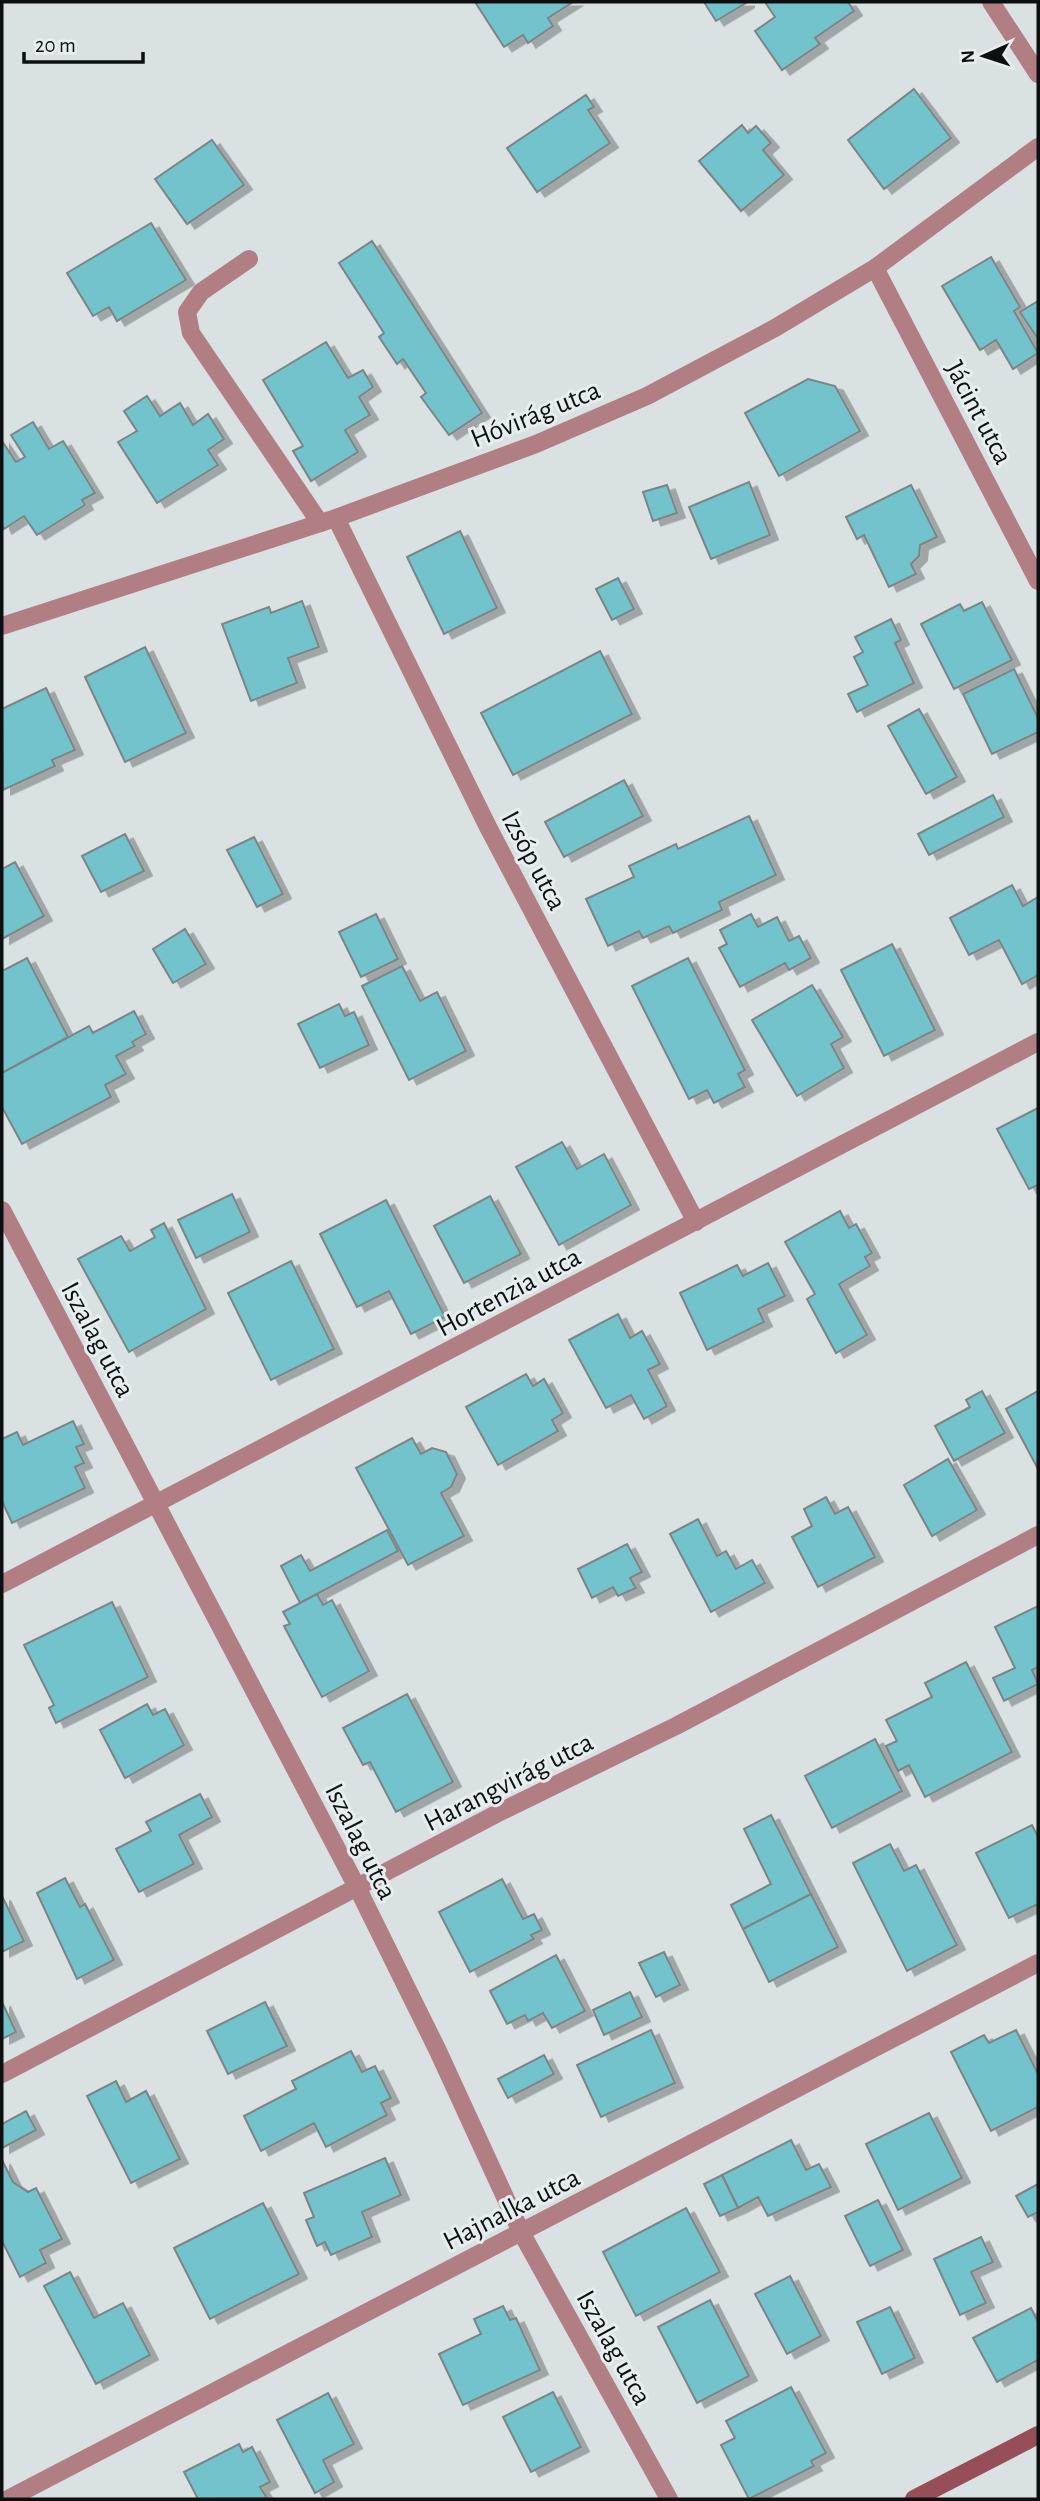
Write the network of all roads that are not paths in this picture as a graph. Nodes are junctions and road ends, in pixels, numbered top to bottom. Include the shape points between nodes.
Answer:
1 (991, 2) edge
2 (1038, 74) edge
3 (1038, 147) edge
4 (249, 259) dead end
5 (876, 268) junction
6 (328, 521) junction
7 (1038, 581) edge
8 (2, 626) edge
9 (1038, 1042) edge
10 (2, 1210) edge
11 (696, 1222) junction
12 (156, 1505) junction
13 (1038, 1535) edge
14 (2, 1584) edge
15 (358, 1889) junction
16 (1038, 1964) edge
17 (2, 2074) edge
18 (521, 2232) junction
19 (1038, 2435) edge
20 (8, 2499) edge
21 (669, 2499) edge
22 (914, 2499) edge

1 - 2 street
3 - 5 street, Hóvirág utca
4 - 6 street, Izsóp utca via 201,292 187,312 191,333
5 - 6 street, Hóvirág utca via 647,396 536,444
5 - 7 street, Jácint utca
6 - 8 street, Hóvirág utca
6 - 11 street, Izsóp utca
9 - 11 street, Hortenzia utca
10 - 12 street, Iszalag utca
11 - 12 street, Hortenzia utca
12 - 14 street, Hortenzia utca
12 - 15 street, Iszalag utca
13 - 15 street, Harangvirág utca
15 - 17 street, Harangvirág utca
15 - 18 street, Iszalag utca
16 - 18 street, Hajnalka utca
18 - 20 street, Hajnalka utca
18 - 21 street, Iszalag utca
19 - 22 street

